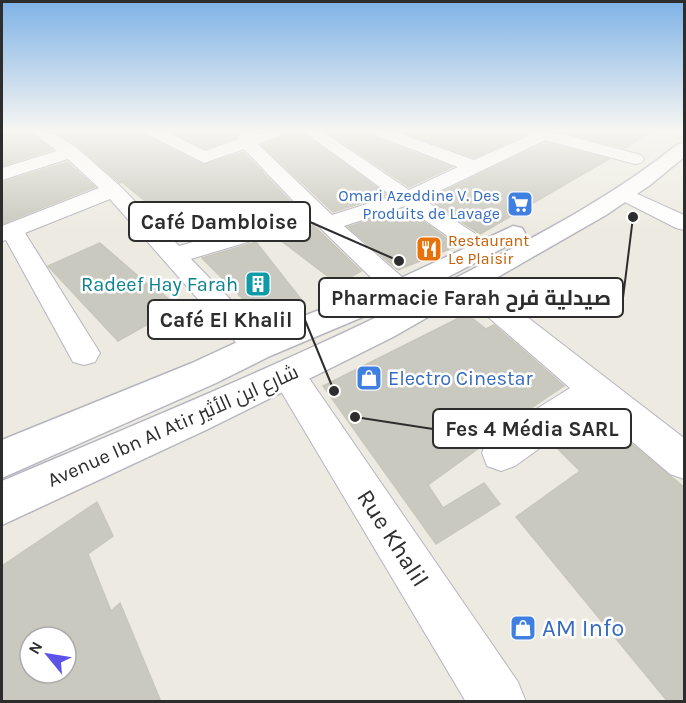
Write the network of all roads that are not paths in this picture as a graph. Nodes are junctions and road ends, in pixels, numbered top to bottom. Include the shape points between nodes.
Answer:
1 (34, 164) edge
2 (84, 164) edge
3 (273, 164) edge
4 (358, 164) edge
5 (467, 164) edge
6 (480, 164) edge
7 (628, 164) edge
8 (661, 164) edge
9 (474, 167) junction
10 (2, 174) edge
11 (113, 190) junction
12 (624, 194) junction
13 (408, 198) junction
14 (323, 219) junction
15 (684, 223) edge
16 (7, 232) edge
17 (483, 250) junction
18 (173, 256) junction
19 (468, 285) junction
20 (400, 290) junction
21 (84, 353) dead end
22 (273, 361) junction
23 (597, 388) junction
24 (681, 452) edge
25 (501, 453) dead end
26 (2, 459) edge
27 (2, 503) edge
28 (498, 702) edge

1 - 10 street
2 - 11 street, Rue Khalil
3 - 14 street
4 - 13 street
5 - 9 street
6 - 9 street
7 - 17 street, Avenue Ibn Al Atir شارع ابن الأثير
8 - 12 street, Avenue Ibn Al Atir شارع ابن الأثير
9 - 13 street
11 - 16 street
11 - 18 street, Rue Khalil
12 - 15 street
12 - 19 street, Avenue Ibn Al Atir شارع ابن الأثير
13 - 14 street
13 - 17 street
14 - 18 street
14 - 20 street
16 - 21 street
17 - 20 street, Avenue Ibn Al Atir شارع ابن الأثير
18 - 22 street, Rue Khalil
19 - 22 street, Avenue Ibn Al Atir شارع ابن الأثير
19 - 23 street
20 - 22 street, Avenue Ibn Al Atir شارع ابن الأثير
22 - 26 street, Avenue Ibn Al Atir شارع ابن الأثير via 204,373
22 - 27 street, Avenue Ibn Al Atir شارع ابن الأثير
22 - 28 street, Rue Khalil
23 - 24 street
23 - 25 street

